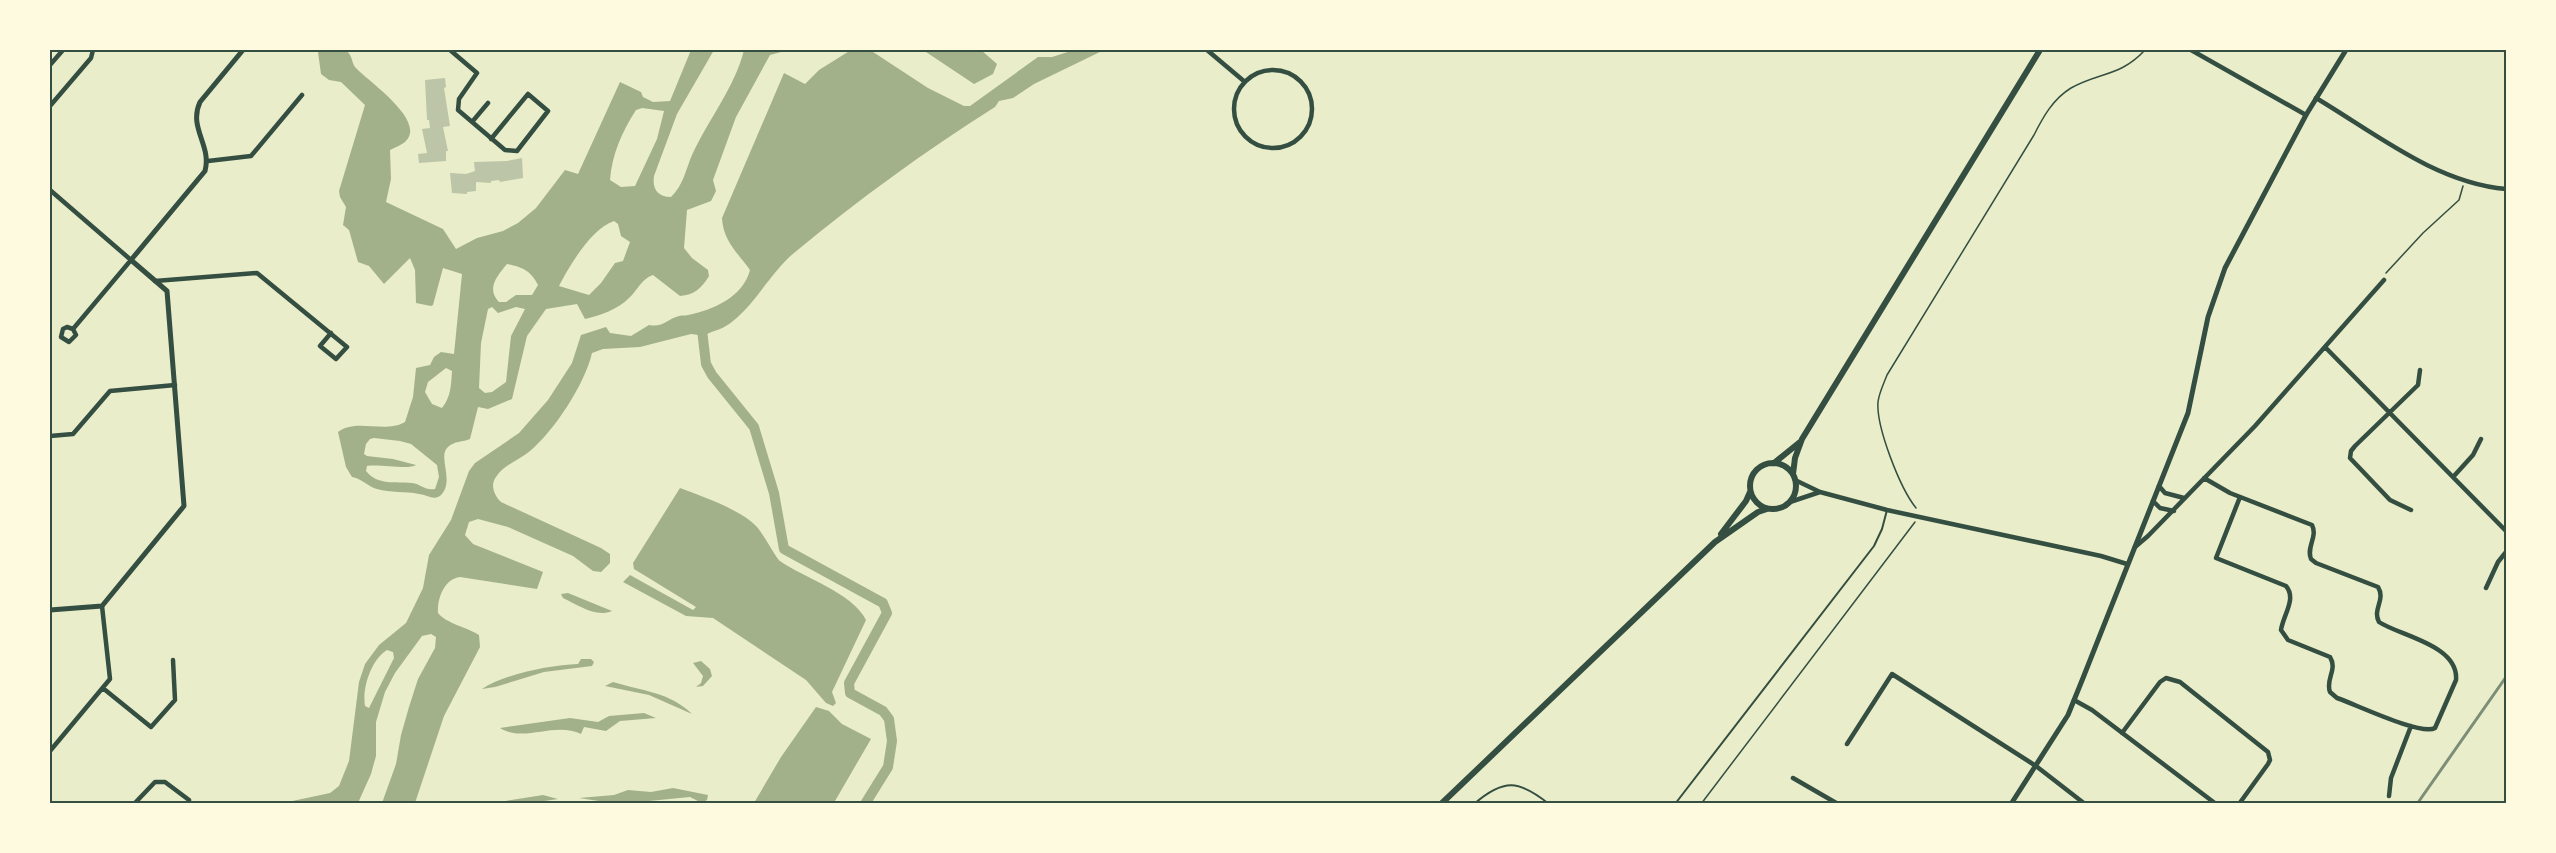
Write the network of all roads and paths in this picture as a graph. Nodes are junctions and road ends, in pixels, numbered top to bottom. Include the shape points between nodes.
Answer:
1 (63, 50) edge
2 (93, 50) edge
3 (243, 50) edge
4 (450, 50) edge
5 (1207, 50) edge
6 (2040, 50) edge
7 (2145, 50) edge
8 (2191, 50) edge
9 (2346, 50) edge
10 (50, 65) edge
11 (1245, 82) junction
12 (302, 95) dead end
13 (2316, 98) junction
14 (488, 103) dead end
15 (50, 106) edge
16 (2306, 115) junction
17 (472, 122) junction
18 (491, 139) junction
19 (207, 161) junction
20 (2464, 181) junction
21 (2506, 189) edge
22 (50, 190) edge
23 (130, 260) junction
24 (2384, 280) joint
25 (155, 281) junction
26 (74, 329) dead end
27 (331, 333) junction
28 (2325, 347) junction
29 (2420, 370) dead end
30 (175, 385) junction
31 (2390, 412) junction
32 (50, 436) edge
33 (1802, 439) junction
34 (2481, 440) dead end
35 (1774, 463) junction
36 (2454, 476) junction
37 (1794, 477) junction
38 (2204, 478) junction
39 (2159, 486) junction
40 (1750, 492) junction
41 (1820, 492) junction
42 (2240, 497) junction
43 (2184, 498) junction
44 (2153, 501) junction
45 (1790, 502) junction
46 (1767, 509) junction
47 (1887, 510) junction
48 (2411, 510) dead end
49 (2174, 511) junction
50 (1918, 517) junction
51 (2506, 531) edge
52 (1715, 542) junction
53 (2135, 547) junction
54 (2506, 552) edge
55 (2216, 558) junction
56 (2209, 562) dead end
57 (2127, 564) junction
58 (2486, 588) dead end
59 (102, 606) junction
60 (50, 610) edge
61 (172, 660) dead end
62 (104, 689) junction
63 (2074, 700) junction
64 (2411, 726) junction
65 (2122, 733) junction
66 (1847, 744) dead end
67 (50, 751) edge
68 (2036, 766) junction
69 (1793, 778) dead end
70 (2389, 796) dead end
71 (189, 801) dead end
72 (134, 804) edge
73 (1441, 804) edge
74 (1474, 804) edge
75 (1506, 804) edge
76 (1516, 804) edge
77 (1549, 804) edge
78 (1675, 804) edge
79 (1701, 804) edge
80 (1838, 804) edge
81 (2011, 804) edge
82 (2085, 804) edge
83 (2216, 804) edge
84 (2239, 804) edge

1 - 10 street
2 - 15 street via 92,58
3 - 19 street via 196,112
4 - 17 street via 477,73 457,104 458,110
5 - 11 street
6 - 33 main road
7 - 50 path via 2133,63 2116,72 2072,88 2045,113 1887,375 1878,402 1880,426 1905,491 1919,511
8 - 16 street
9 - 13 street
11 - 11 street via 1234,110 1236,122 1252,142 1277,148 1304,134 1310,124 1312,100 1299,79 1276,70 1263,71
12 - 19 street via 251,156
13 - 16 street
13 - 20 street via 2412,157
14 - 17 street
16 - 39 street via 2225,268 2208,317 2188,413
17 - 18 street
18 - 18 street via 504,150 517,151 548,111 528,94
19 - 23 street via 205,171 192,188
20 - 21 street
20 - 24 path via 2459,200 2417,239
22 - 23 street
23 - 25 street
23 - 26 street
24 - 28 street
25 - 27 street via 256,273
25 - 30 street via 167,291
27 - 27 street via 347,346 336,359 320,346
28 - 31 street
28 - 38 street
29 - 31 street via 2418,385
30 - 32 street via 110,391 73,434
30 - 59 street via 184,506
31 - 36 street
31 - 48 street via 2355,446 2350,458 2390,500
33 - 35 main road
33 - 37 main road
34 - 36 street
35 - 37 main road via 1786,467
35 - 40 main road via 1754,471
36 - 51 street
37 - 41 street
37 - 45 main road via 1795,492
38 - 42 street
38 - 43 street
39 - 43 street via 2165,493
39 - 44 street
40 - 46 main road via 1755,502
40 - 52 main road
41 - 45 street
41 - 47 street
42 - 55 street
42 - 64 street via 2312,525 2311,559 2378,587 2382,597 2377,612 2379,622 2425,641 2455,668 2456,680 2439,724 2430,730
43 - 49 street
44 - 49 street via 2160,508
44 - 53 street
45 - 46 main road via 1778,509
46 - 52 main road
47 - 50 street
47 - 78 lane via 1874,546
49 - 53 street
50 - 57 street
50 - 79 path
52 - 73 main road
53 - 57 street
54 - 58 street
55 - 56 street
55 - 64 street via 2286,586 2291,595 2281,630 2284,636 2330,657 2334,663 2328,687 2332,695
57 - 63 street
59 - 60 street
59 - 62 street via 110,679
61 - 62 street via 175,700 151,727
62 - 67 street
63 - 65 street
63 - 68 street
64 - 70 street via 2391,778
65 - 83 street
65 - 84 street via 2160,682 2174,678 2268,752 2268,764
66 - 68 street via 1892,674
68 - 81 street
68 - 82 street
69 - 80 street
71 - 72 street via 165,782 155,782
74 - 77 lane via 1494,788 1514,784
75 - 76 path

